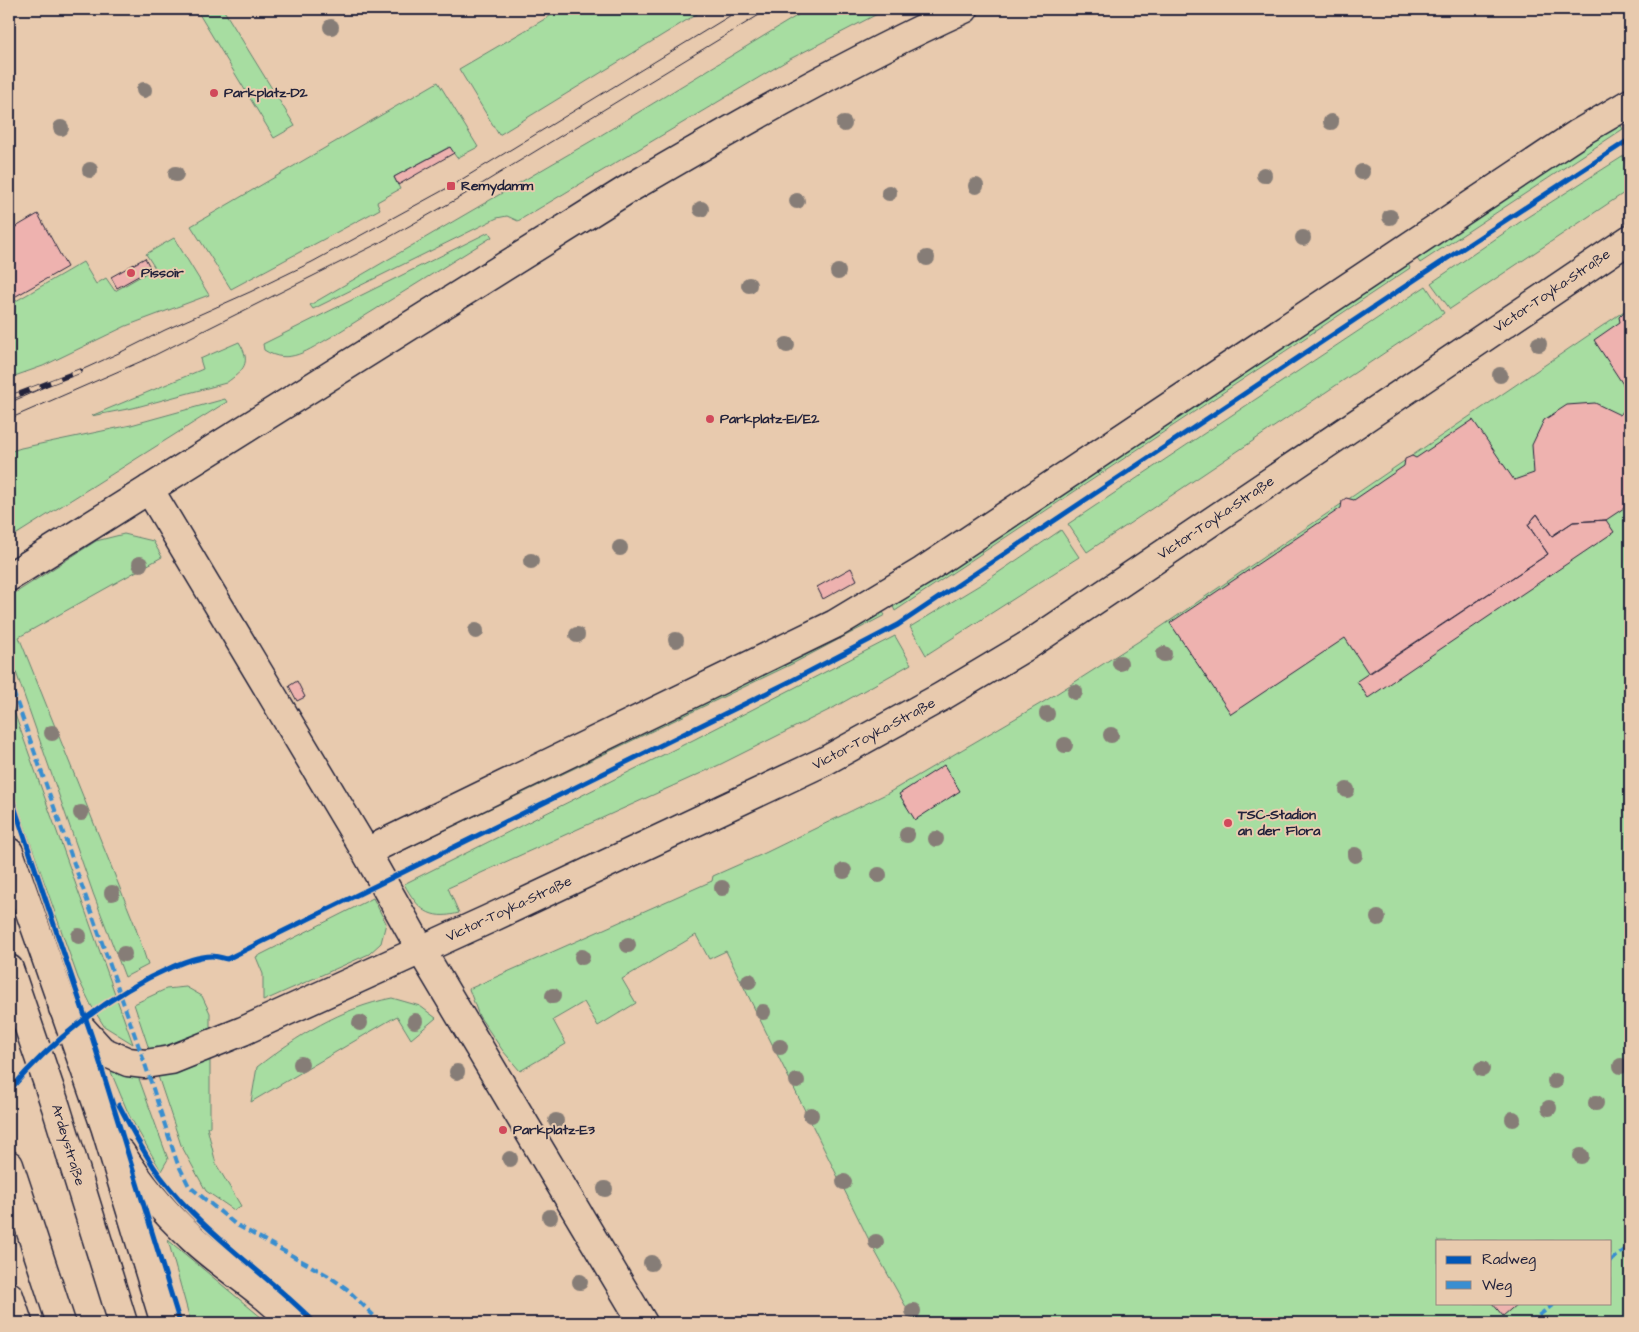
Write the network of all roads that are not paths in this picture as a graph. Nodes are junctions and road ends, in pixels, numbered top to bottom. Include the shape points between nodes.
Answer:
1 (964, 9) edge
2 (1630, 103) edge
3 (1630, 239) edge
4 (149, 489) junction
5 (9, 576) edge
6 (9, 852) edge
7 (366, 852) junction
8 (421, 950) junction
9 (9, 969) edge
10 (63, 1008) junction
11 (104, 1126) junction
12 (9, 1165) edge
13 (9, 1296) edge
14 (18, 1323) edge
15 (61, 1323) edge
16 (123, 1323) edge
17 (165, 1323) edge
18 (293, 1323) edge
19 (643, 1323) edge

1 - 4 street via 724,133 624,191
2 - 7 street via 1579,133 923,572 843,620
3 - 8 street, Victor-Toyka-Straße via 1030,644 941,697 825,761
4 - 5 street
4 - 7 street
6 - 10 street
7 - 8 street
8 - 10 street, Victor-Toyka-Straße via 171,1060 145,1064 128,1062 102,1051
8 - 19 street
9 - 16 street, Ardeystraße
10 - 11 street
11 - 17 street
11 - 18 street via 152,1197 190,1237
12 - 15 street
13 - 14 street

